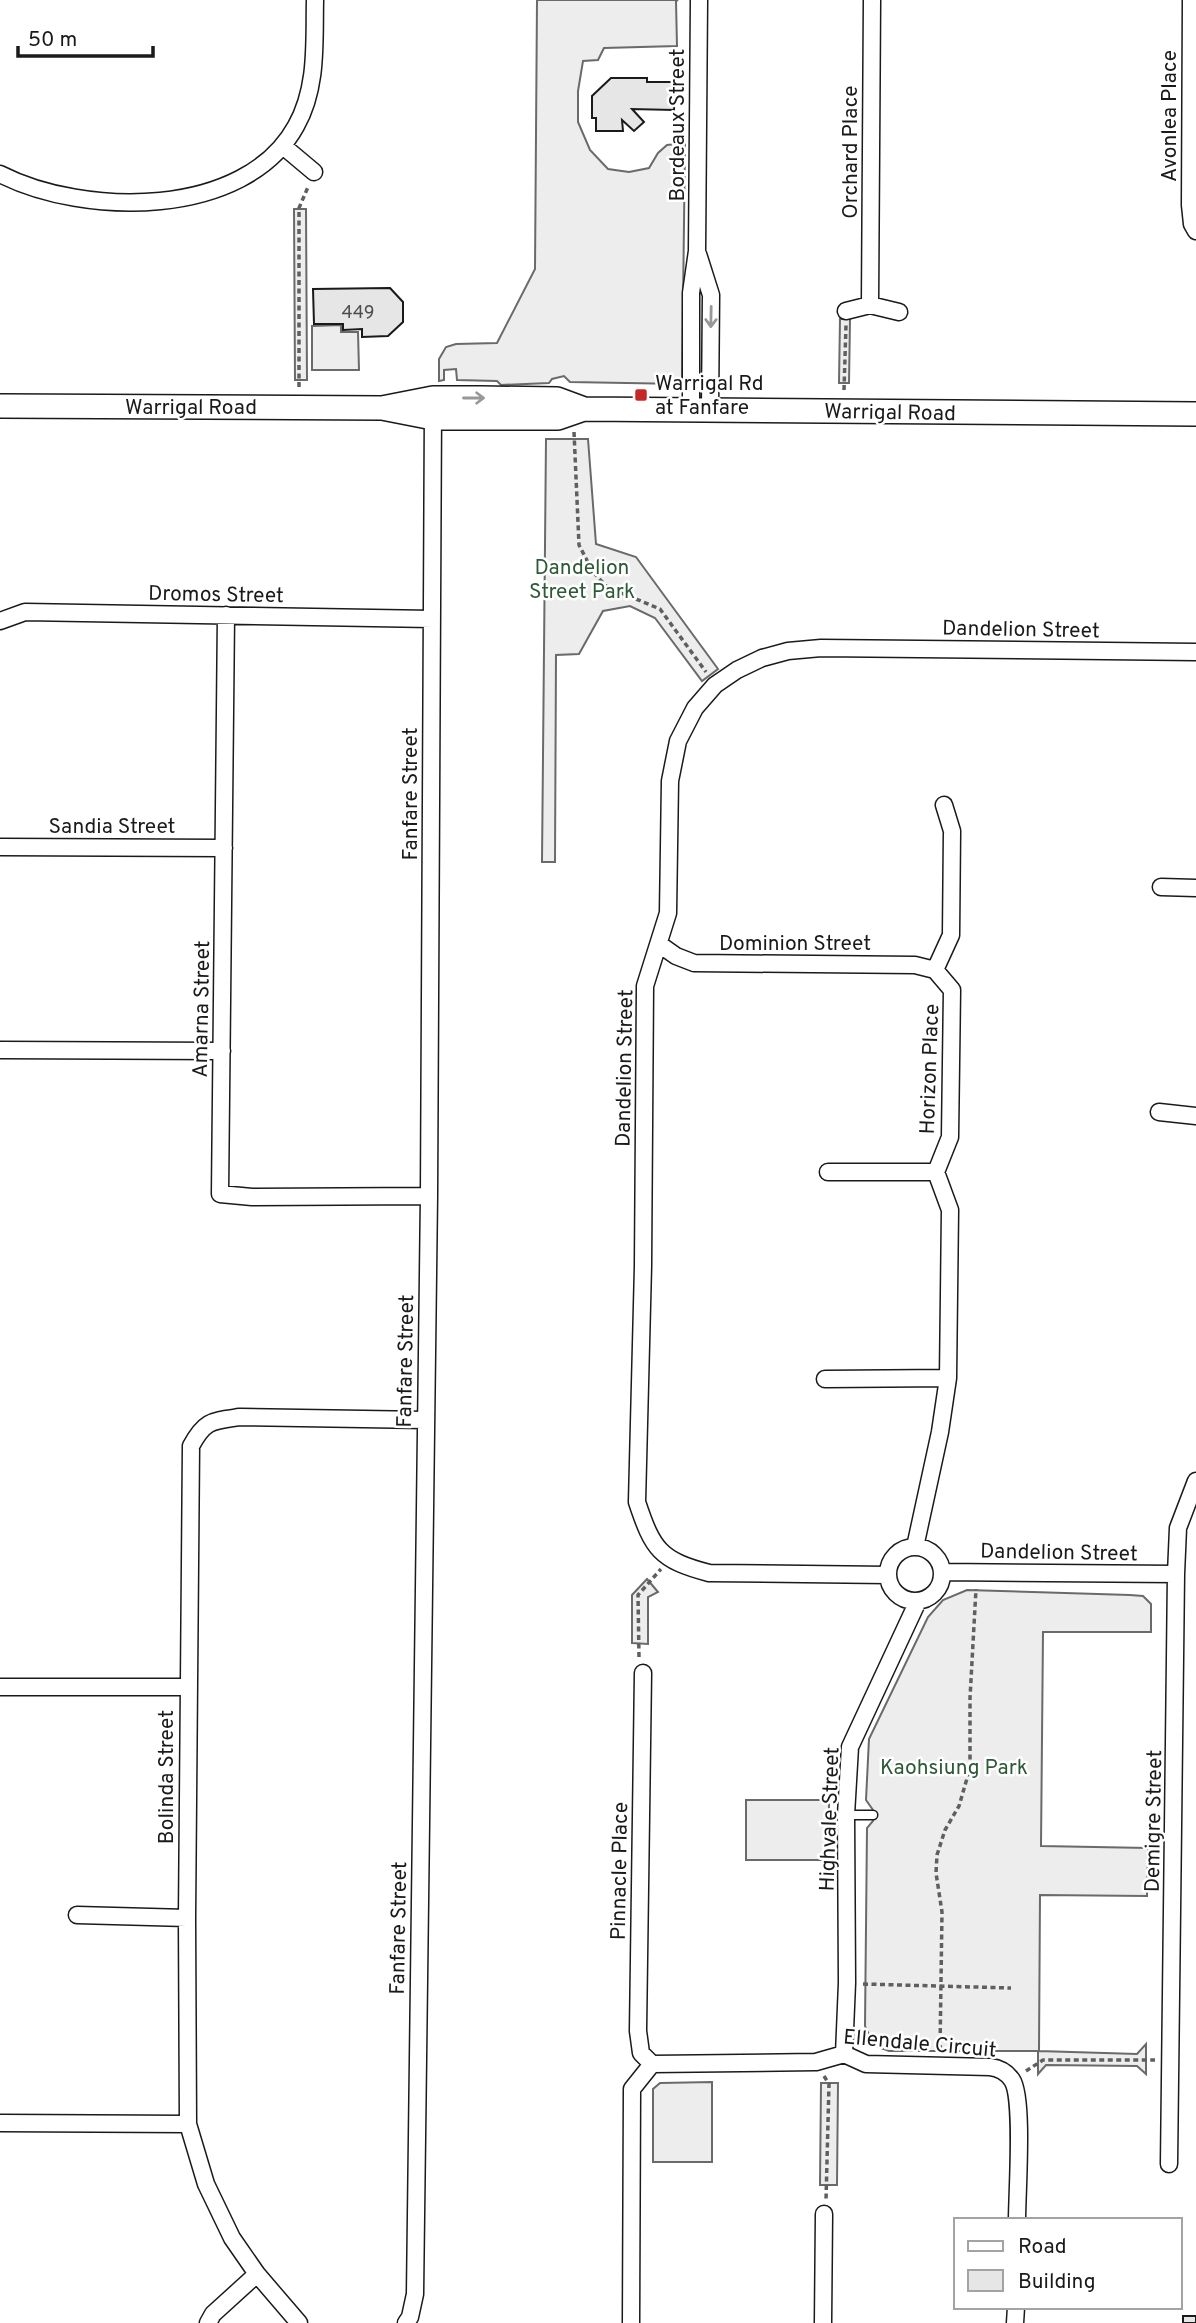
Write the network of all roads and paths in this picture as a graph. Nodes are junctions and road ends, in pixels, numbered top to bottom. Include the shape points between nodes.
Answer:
1 (314, 0) edge
2 (699, 0) edge
3 (872, 0) edge
4 (1191, 0) edge
5 (283, 146) junction
6 (314, 172) joint
7 (0, 174) edge
8 (1195, 226) edge
9 (870, 305) junction
10 (846, 311) joint
11 (899, 312) dead end
12 (844, 390) dead end
13 (0, 406) edge
14 (299, 407) junction
15 (433, 408) junction
16 (701, 410) junction
17 (1196, 414) edge
18 (574, 432) dead end
19 (226, 615) junction
20 (432, 619) junction
21 (0, 621) edge
22 (1196, 652) edge
23 (715, 685) junction
24 (944, 805) dead end
25 (0, 847) edge
26 (224, 848) junction
27 (1161, 887) dead end
28 (1196, 888) edge
29 (659, 944) junction
30 (935, 970) junction
31 (0, 1050) edge
32 (222, 1051) junction
33 (1159, 1112) dead end
34 (1196, 1116) edge
35 (828, 1172) dead end
36 (936, 1172) junction
37 (429, 1196) junction
38 (948, 1378) junction
39 (825, 1379) dead end
40 (425, 1420) junction
41 (1196, 1481) edge
42 (915, 1547) junction
43 (669, 1559) junction
44 (942, 1572) junction
45 (976, 1573) junction
46 (1176, 1574) junction
47 (888, 1575) junction
48 (918, 1601) junction
49 (643, 1673) joint
50 (0, 1686) edge
51 (188, 1687) junction
52 (846, 1815) junction
53 (873, 1815) dead end
54 (77, 1915) dead end
55 (187, 1918) junction
56 (847, 1983) junction
57 (940, 1986) junction
58 (1011, 1988) dead end
59 (844, 2054) junction
60 (1171, 2061) junction
61 (817, 2062) junction
62 (652, 2064) junction
63 (939, 2066) junction
64 (1012, 2080) junction
65 (0, 2123) edge
66 (188, 2124) junction
67 (1169, 2164) dead end
68 (824, 2214) joint
69 (1017, 2218) edge
70 (257, 2274) junction
71 (208, 2323) edge
72 (299, 2323) edge
73 (406, 2323) edge
74 (631, 2323) edge
75 (823, 2323) edge

1 - 5 street via 310,92
2 - 16 street, Bordeaux Street via 698,251 711,295
3 - 9 street, Orchard Place
4 - 8 street, Avonlea Place via 1189,181
5 - 6 street
5 - 7 street via 240,180 151,203 49,192
6 - 14 path via 299,208
9 - 10 street
9 - 11 street
10 - 12 path
13 - 14 main road, Warrigal Road
14 - 15 main road, Warrigal Road
15 - 16 main road, Warrigal Road via 558,418 584,409
15 - 20 street, Fanfare Street
16 - 17 main road, Warrigal Road
18 - 23 path via 579,545 593,572 607,587 660,609
19 - 20 street, Dromos Street
19 - 21 street, Dromos Street via 25,612
19 - 26 street, Amarna Street
20 - 37 street, Fanfare Street
22 - 23 street, Dandelion Street via 821,648 762,658
23 - 29 street, Dandelion Street via 695,708 678,741 670,781 668,913
24 - 30 street via 952,831 951,935
25 - 26 street, Sandia Street
26 - 32 street, Amarna Street
27 - 28 street
29 - 30 street, Dominion Street via 694,963 915,965
29 - 43 street, Dandelion Street via 645,986 638,1502 648,1534
30 - 36 street, Horizon Place via 952,990 950,1137
31 - 32 street
32 - 37 street, Amarna Street via 220,1194
33 - 34 street
35 - 36 street
36 - 38 street via 950,1210
37 - 40 street, Fanfare Street
38 - 39 street
38 - 42 street
40 - 51 street, Bolinda Street via 240,1417 214,1421 200,1430 191,1446
40 - 73 street, Fanfare Street via 415,2294
41 - 46 street, Demigre Street via 1178,1528
42 - 44 street via 935,1555
42 - 47 street via 896,1555
43 - 47 street via 709,1573
43 - 49 path via 638,1595
44 - 45 street, Dandelion Street
44 - 48 street via 939,1588
45 - 46 street, Dandelion Street
45 - 57 path via 970,1769 937,1855 943,1912
46 - 60 street, Demigre Street
47 - 48 street via 898,1595
48 - 52 street, Highvale Street via 849,1747
49 - 62 street, Pinnacle Place via 638,2031 641,2053
50 - 51 street
51 - 55 street, Bolinda Street
52 - 53 lane
52 - 56 street, Highvale Street
54 - 55 street
55 - 66 street, Bolinda Street
56 - 57 path
56 - 59 street, Highvale Street
57 - 58 path
57 - 63 path
59 - 61 street, Ellendale Circuit
59 - 63 street, Ellendale Circuit via 866,2064
60 - 64 path via 1043,2060
60 - 67 street, Demigre Street
61 - 62 street, Ellendale Circuit
61 - 68 path via 829,2084
62 - 74 street via 632,2090
63 - 64 street, Ellendale Circuit via 1002,2069
64 - 69 street, Ellendale Circuit via 1019,2102
65 - 66 street
66 - 70 street, Bolinda Street via 218,2212
68 - 75 street
70 - 71 street
70 - 72 street, Bolinda Street

